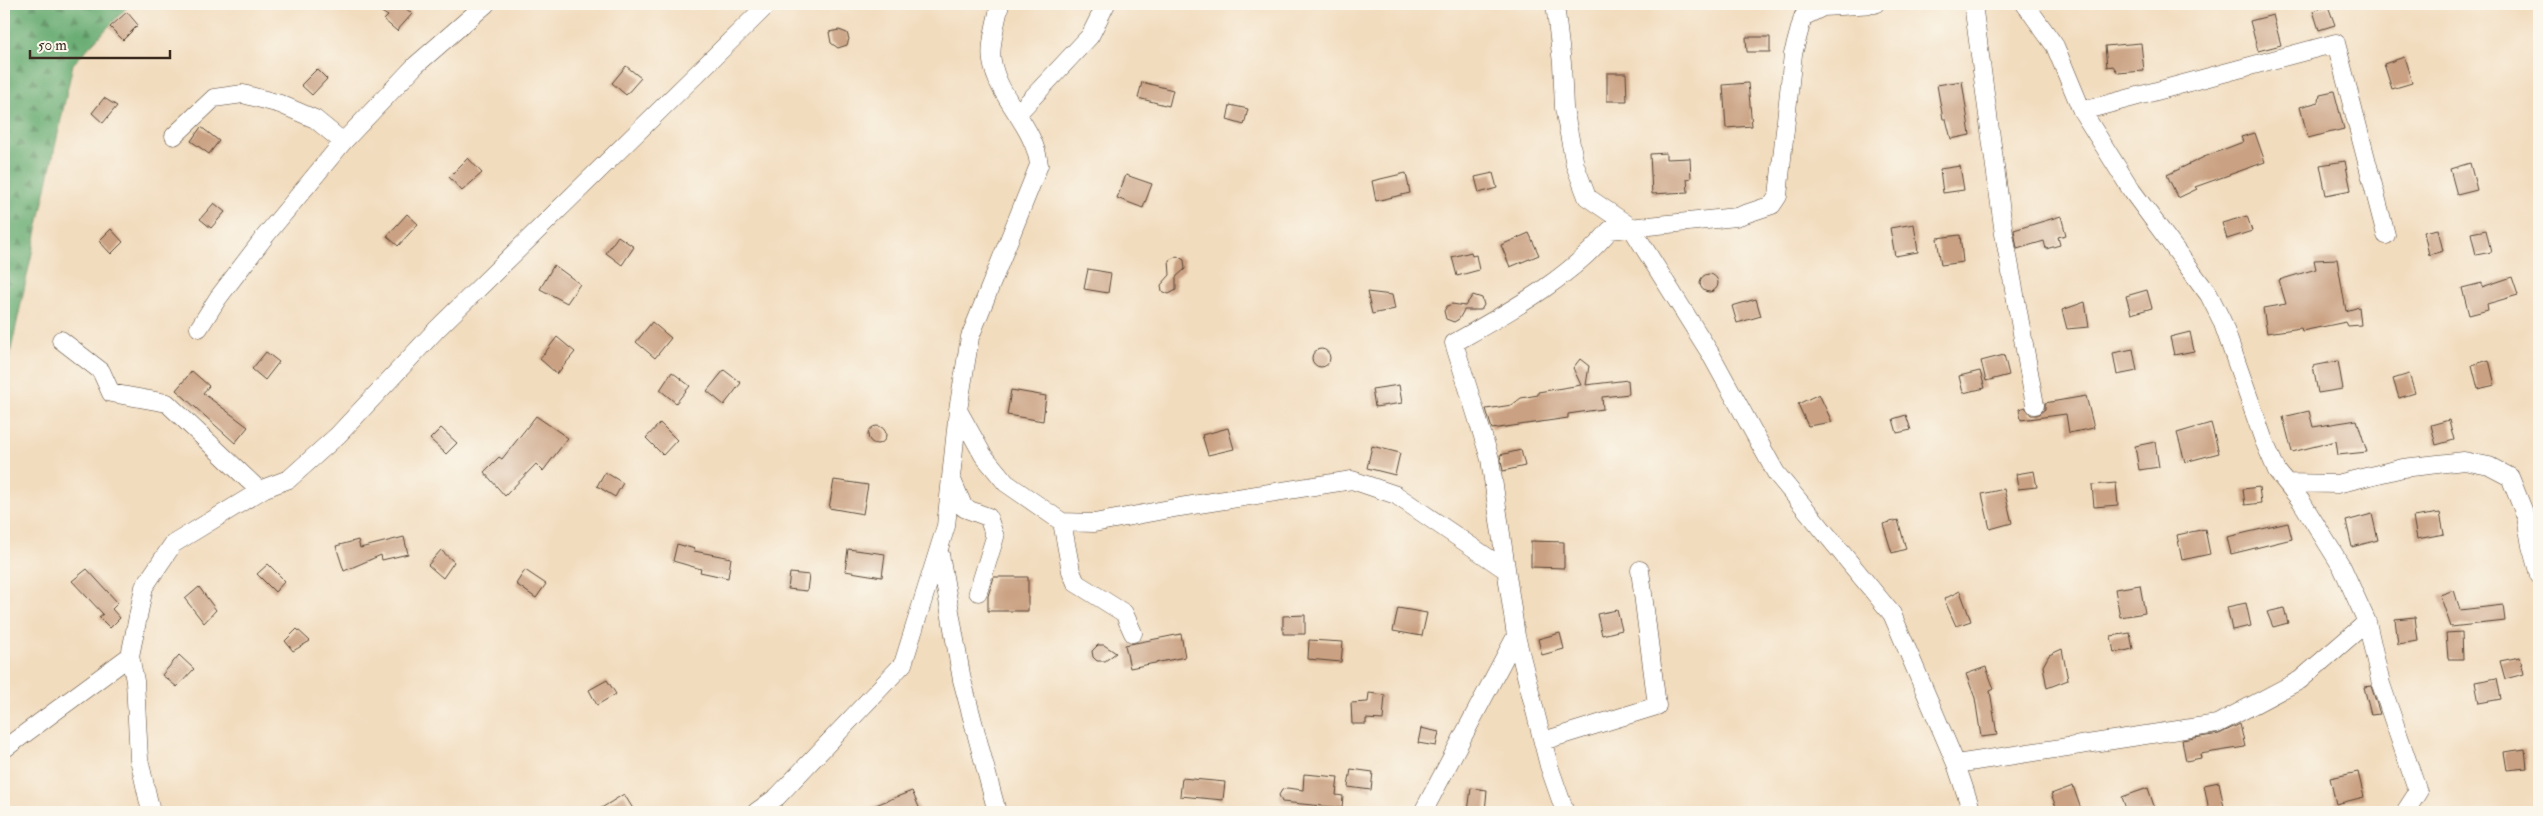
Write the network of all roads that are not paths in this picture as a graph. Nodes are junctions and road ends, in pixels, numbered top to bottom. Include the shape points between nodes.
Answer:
1 (486, 4) edge
2 (768, 4) edge
3 (1000, 4) edge
4 (1106, 4) edge
5 (1555, 4) edge
6 (1874, 4) edge
7 (1973, 4) edge
8 (2025, 4) edge
9 (2082, 111) junction
10 (1018, 113) junction
11 (174, 136) dead end
12 (344, 142) junction
13 (1631, 227) junction
14 (2386, 235) dead end
15 (199, 328) dead end
16 (61, 340) dead end
17 (2035, 405) dead end
18 (958, 410) junction
19 (952, 478) junction
20 (2287, 484) junction
21 (260, 492) junction
22 (1062, 522) junction
23 (940, 550) junction
24 (1506, 570) junction
25 (1640, 570) dead end
26 (2539, 575) edge
27 (978, 592) dead end
28 (2366, 622) junction
29 (1133, 633) dead end
30 (1516, 636) junction
31 (130, 656) junction
32 (1543, 741) junction
33 (4, 749) edge
34 (1956, 764) junction
35 (151, 812) edge
36 (756, 812) edge
37 (997, 812) edge
38 (1422, 812) edge
39 (1564, 812) edge
40 (1972, 812) edge
41 (2405, 812) edge

1 - 12 street via 416,65
2 - 21 street via 437,329 338,435 289,479
3 - 10 street via 991,59 996,79
4 - 10 street via 1090,36
5 - 13 street via 1564,108 1575,165 1587,197
6 - 13 street via 1823,7 1802,17 1793,54 1778,196 1772,205 1736,217
7 - 17 street via 2004,234
8 - 9 street via 2055,46
9 - 14 street via 2336,43
9 - 20 street via 2132,191 2209,295 2222,321 2264,441 2277,471
10 - 18 street via 1037,152 1038,165 970,337
11 - 12 street via 214,98 244,94 280,104 314,119
12 - 15 street via 266,235
13 - 24 street via 1610,230 1588,256 1524,304 1454,343 1490,459
13 - 34 street via 1710,353 1776,473 1892,614
16 - 21 street via 101,371 111,393 167,403
18 - 19 street
18 - 22 street via 983,455 1006,483
19 - 23 street
19 - 27 street via 964,508 988,517 995,537
20 - 26 street via 2337,484 2403,468 2464,461 2489,466 2510,477 2526,517
20 - 28 street via 2342,567
21 - 31 street via 174,544 144,587
22 - 24 street via 1094,523 1352,480 1396,495
22 - 29 street via 1076,583 1124,613
23 - 36 street via 902,664 777,797
23 - 37 street via 962,680
24 - 30 street
25 - 32 street via 1657,706
28 - 34 street via 2300,680 2217,724
28 - 41 street via 2381,684 2418,792
30 - 32 street
30 - 38 street
31 - 33 street
31 - 35 street via 135,681 139,759
32 - 39 street
34 - 40 street

